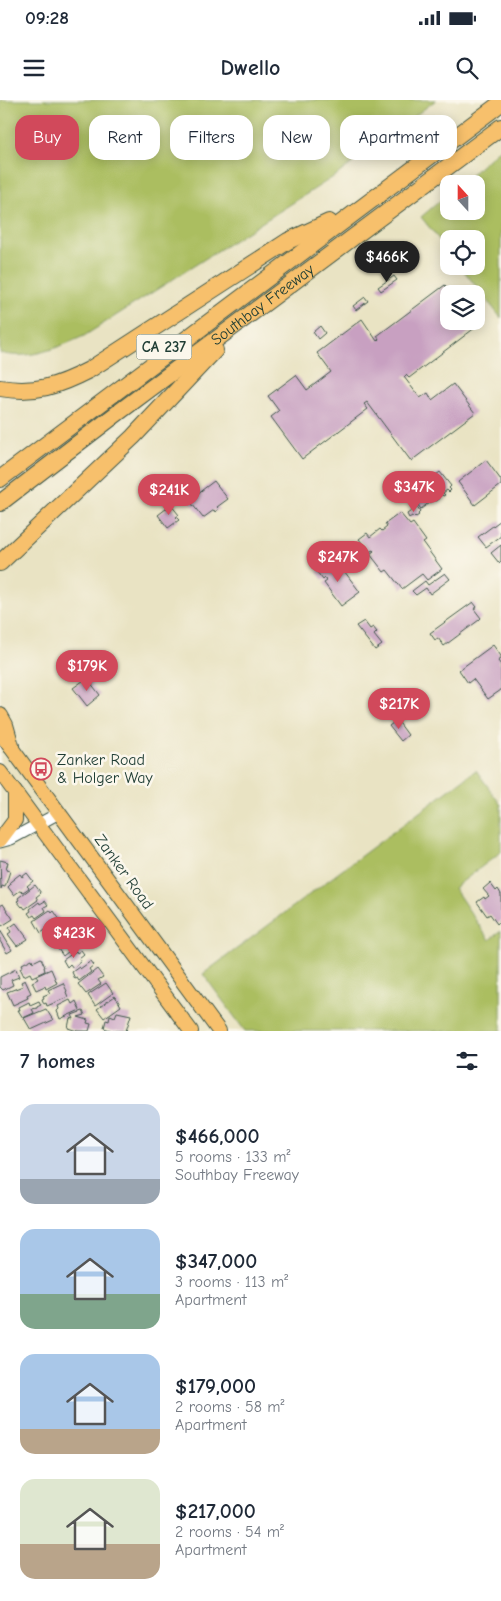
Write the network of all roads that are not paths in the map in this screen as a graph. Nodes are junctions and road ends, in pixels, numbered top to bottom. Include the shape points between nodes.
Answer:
1 (491, 100) edge
2 (501, 103) edge
3 (501, 127) edge
4 (329, 222) junction
5 (244, 319) junction
6 (0, 388) edge
7 (0, 471) edge
8 (0, 479) edge
9 (0, 503) edge
10 (0, 563) edge
11 (0, 716) edge
12 (0, 734) edge
13 (11, 746) junction
14 (0, 772) edge
15 (15, 792) junction
16 (59, 813) junction
17 (38, 826) junction
18 (0, 841) edge
19 (191, 1031) edge
20 (219, 1031) edge

1 - 4 highway, Southbay Freeway / CA 237
2 - 8 highway
3 - 5 highway, Southbay Freeway / CA 237
4 - 6 highway via 288,241 70,380 35,391
4 - 7 highway, Southbay Freeway / CA 237
5 - 9 highway, Southbay Freeway / CA 237
5 - 10 highway via 133,437
11 - 13 highway
12 - 13 main road, Zanker Road
13 - 16 main road, Zanker Road
14 - 15 main road
15 - 17 main road
15 - 18 main road via 15,820
16 - 17 street
16 - 20 main road, Zanker Road
17 - 18 street
17 - 19 main road

